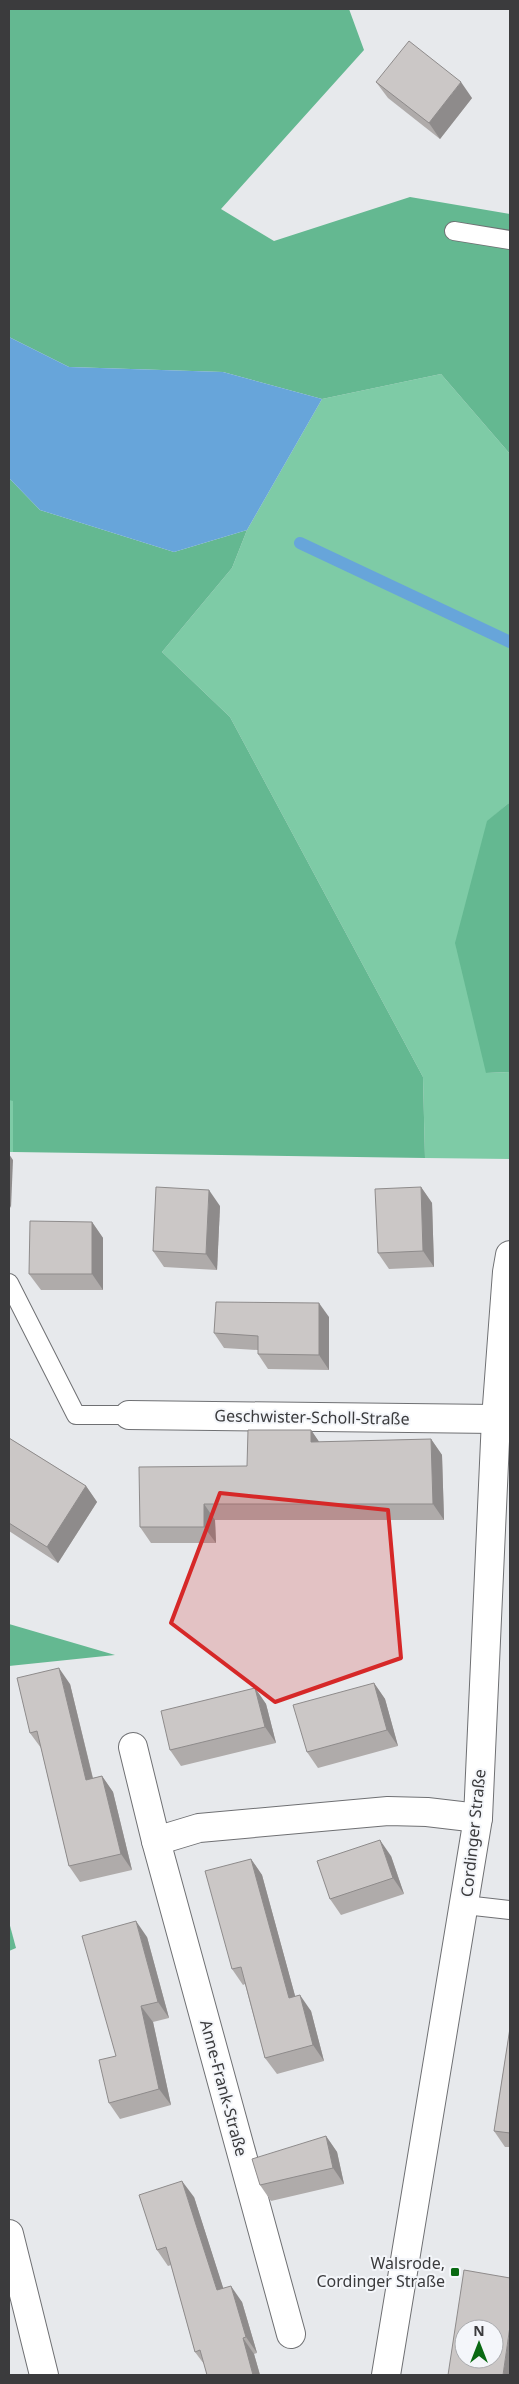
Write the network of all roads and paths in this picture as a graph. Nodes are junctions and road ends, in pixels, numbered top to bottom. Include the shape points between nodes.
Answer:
1 (454, 231) dead end
2 (510, 240) edge
3 (510, 1255) edge
4 (9, 1283) edge
5 (129, 1414) joint
6 (496, 1419) junction
7 (133, 1747) dead end
8 (478, 1818) junction
9 (156, 1841) junction
10 (465, 1905) junction
11 (510, 1910) edge
12 (9, 2234) edge
13 (291, 2334) dead end
14 (44, 2375) edge
15 (386, 2375) edge

1 - 2 lane
3 - 6 street, Cordinger Straße
4 - 5 lane via 76,1414
5 - 6 street, Geschwister-Scholl-Straße
6 - 8 street, Cordinger Straße
7 - 9 street, Anne-Frank-Straße
8 - 9 street via 388,1811 199,1828
8 - 10 street, Cordinger Straße
9 - 13 street, Anne-Frank-Straße
10 - 11 lane
10 - 15 street, Cordinger Straße
12 - 14 street

